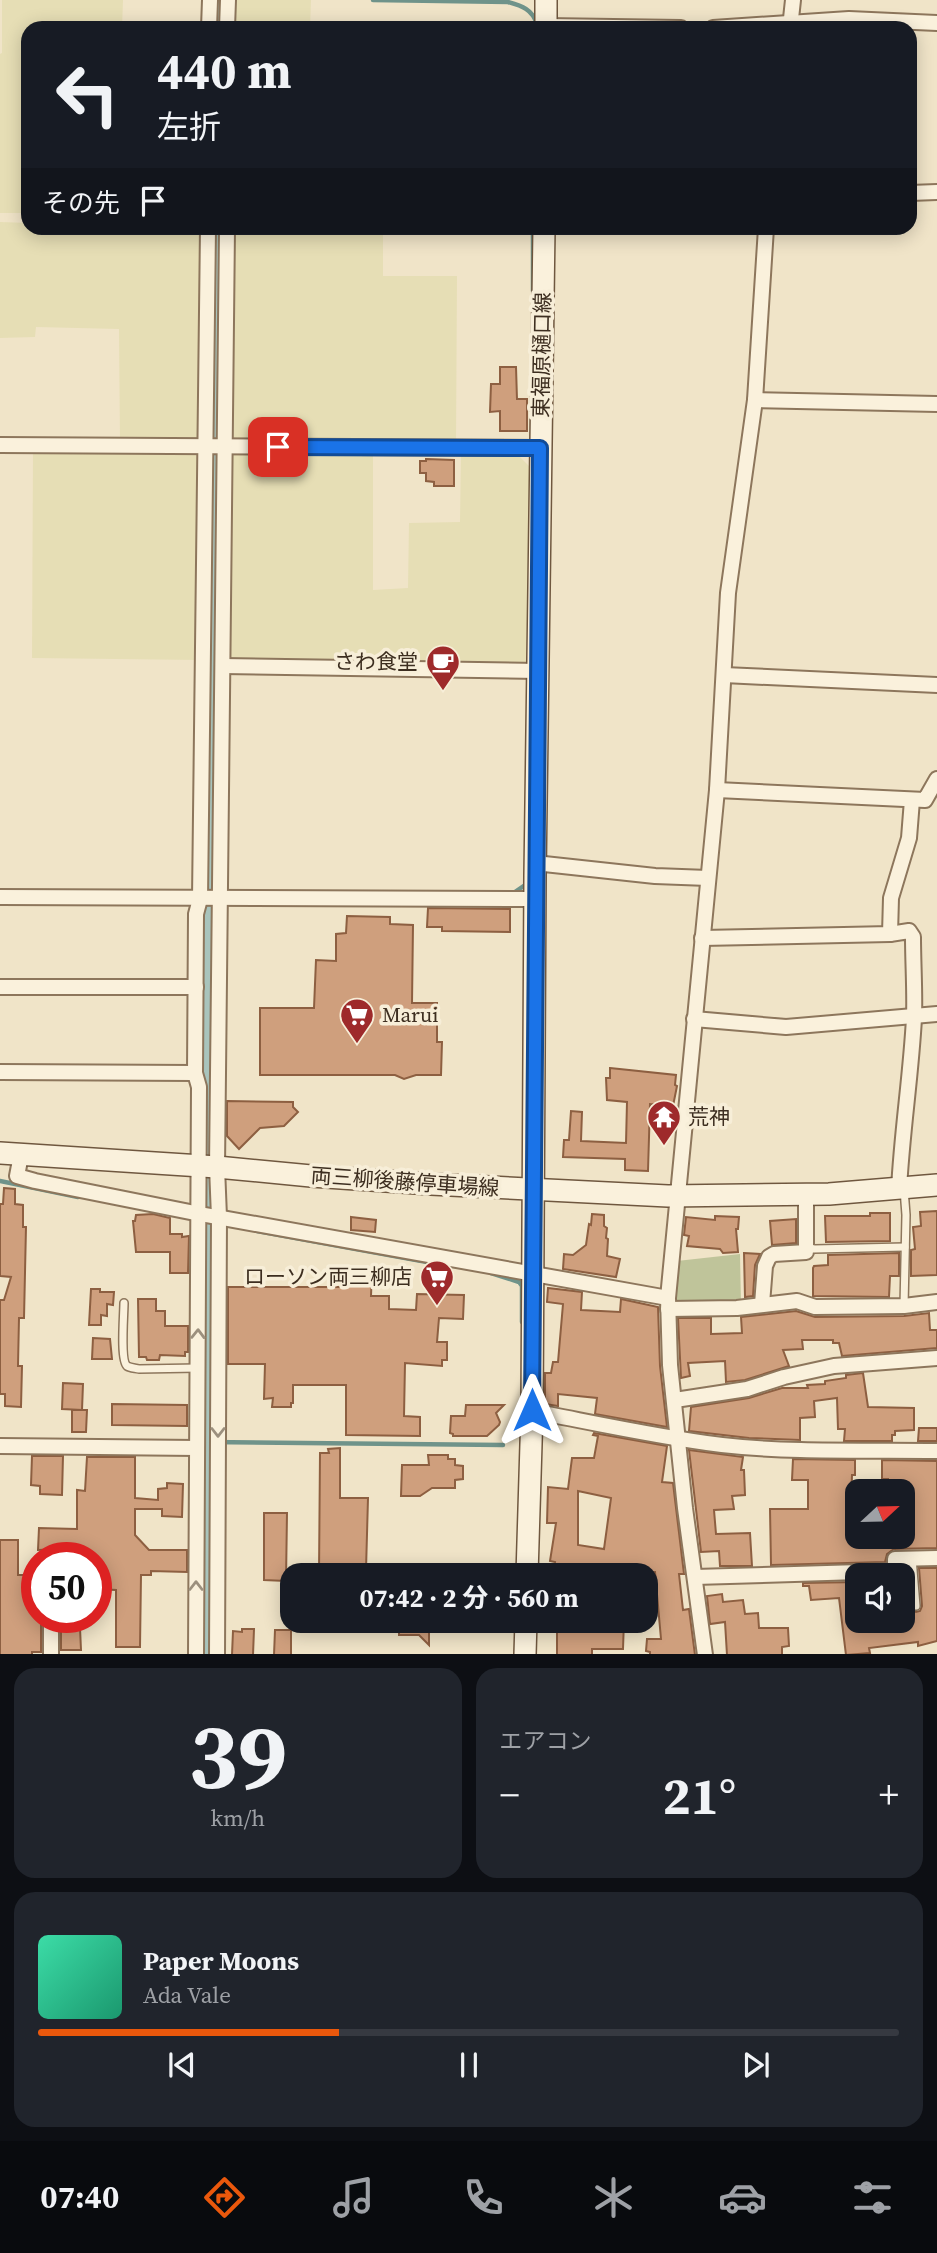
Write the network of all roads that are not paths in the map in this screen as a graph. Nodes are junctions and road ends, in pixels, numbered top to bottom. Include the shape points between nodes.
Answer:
1 (210, 0) edge
2 (228, 0) edge
3 (547, 0) edge
4 (793, 0) edge
5 (209, 21) edge
6 (228, 21) edge
7 (547, 21) edge
8 (791, 21) edge
9 (832, 21) edge
10 (893, 21) edge
11 (917, 22) edge
12 (937, 23) edge
13 (937, 192) edge
14 (917, 193) edge
15 (208, 235) edge
16 (227, 235) edge
17 (544, 235) edge
18 (766, 235) edge
19 (755, 400) junction
20 (937, 404) edge
21 (0, 445) edge
22 (206, 447) junction
23 (224, 447) junction
24 (540, 448) junction
25 (223, 666) junction
26 (538, 671) junction
27 (724, 675) junction
28 (937, 685) edge
29 (937, 779) edge
30 (717, 790) junction
31 (912, 800) junction
32 (535, 863) junction
33 (708, 878) junction
34 (0, 897) edge
35 (200, 899) junction
36 (220, 899) junction
37 (535, 899) junction
38 (890, 934) junction
39 (702, 938) junction
40 (0, 987) edge
41 (196, 987) junction
42 (937, 1014) edge
43 (914, 1015) junction
44 (694, 1018) junction
45 (0, 1072) edge
46 (195, 1073) junction
47 (10, 1154) edge
48 (208, 1166) junction
49 (937, 1185) edge
50 (533, 1189) junction
51 (902, 1189) junction
52 (806, 1194) junction
53 (678, 1196) junction
54 (209, 1216) junction
55 (806, 1247) junction
56 (905, 1247) junction
57 (532, 1273) junction
58 (937, 1302) edge
59 (124, 1303) dead end
60 (668, 1303) junction
61 (762, 1304) junction
62 (904, 1306) junction
63 (937, 1357) edge
64 (198, 1368) junction
65 (675, 1400) junction
66 (532, 1410) junction
67 (679, 1439) junction
68 (0, 1446) edge
69 (197, 1448) junction
70 (937, 1451) edge
71 (912, 1558) junction
72 (937, 1558) edge
73 (527, 1563) edge
74 (695, 1577) junction
75 (916, 1606) dead end
76 (51, 1633) edge
77 (526, 1633) edge
78 (51, 1654) edge
79 (196, 1654) edge
80 (217, 1654) edge
81 (525, 1654) edge
82 (705, 1654) edge

1 - 5 street
2 - 6 street
3 - 7 main road
4 - 8 street
9 - 10 street
11 - 12 street
13 - 14 street
15 - 22 street
16 - 23 street
17 - 24 main road, 東福原樋口線
18 - 19 street
19 - 20 street
19 - 27 street via 728,593
21 - 22 street
22 - 23 street
22 - 35 street
23 - 24 street
23 - 25 street
24 - 26 main road, 東福原樋口線
25 - 26 street
25 - 36 street
26 - 32 main road, 東福原樋口線
27 - 28 street
27 - 30 street
29 - 31 street via 925,800
30 - 31 street
30 - 33 street
31 - 38 street via 909,838 891,898
32 - 33 street
32 - 37 main road, 東福原樋口線
33 - 39 street
34 - 35 street
35 - 36 street
35 - 41 street
36 - 37 street
36 - 48 street
37 - 50 main road, 東福原樋口線
38 - 39 street
38 - 43 street via 909,932 913,937
39 - 44 street
40 - 41 street
41 - 46 street
42 - 43 street
43 - 44 street via 786,1027
43 - 51 street via 901,1137
44 - 53 street
45 - 46 street
46 - 48 street
47 - 48 main road, 両三柳後藤停車場線
47 - 54 street via 16,1176
48 - 50 main road, 両三柳後藤停車場線
48 - 54 street
49 - 51 main road, 両三柳後藤停車場線
50 - 53 main road, 両三柳後藤停車場線
50 - 57 main road, 東福原樋口線
51 - 52 main road, 両三柳後藤停車場線
51 - 56 lane
52 - 53 main road, 両三柳後藤停車場線
52 - 55 street
53 - 60 street
54 - 57 street
64 -> 54 street
54 -> 80 street
55 - 56 lane
55 - 61 street via 806,1252 769,1256
56 - 62 lane
57 - 60 street
57 - 66 main road, 東福原樋口線
58 - 62 street
59 - 64 lane via 123,1356 129,1368
60 - 61 street via 737,1308
60 - 65 street
61 - 62 street
63 - 65 street via 834,1366 747,1389
64 - 69 street
65 - 67 street
66 - 67 street
66 - 73 main road, 東福原樋口線
67 - 70 street via 772,1448
67 - 74 street
68 - 69 street
79 -> 69 street
71 - 72 street
71 - 74 street via 895,1559 892,1571
71 - 75 lane
74 - 82 street
76 - 78 street
77 - 81 main road

